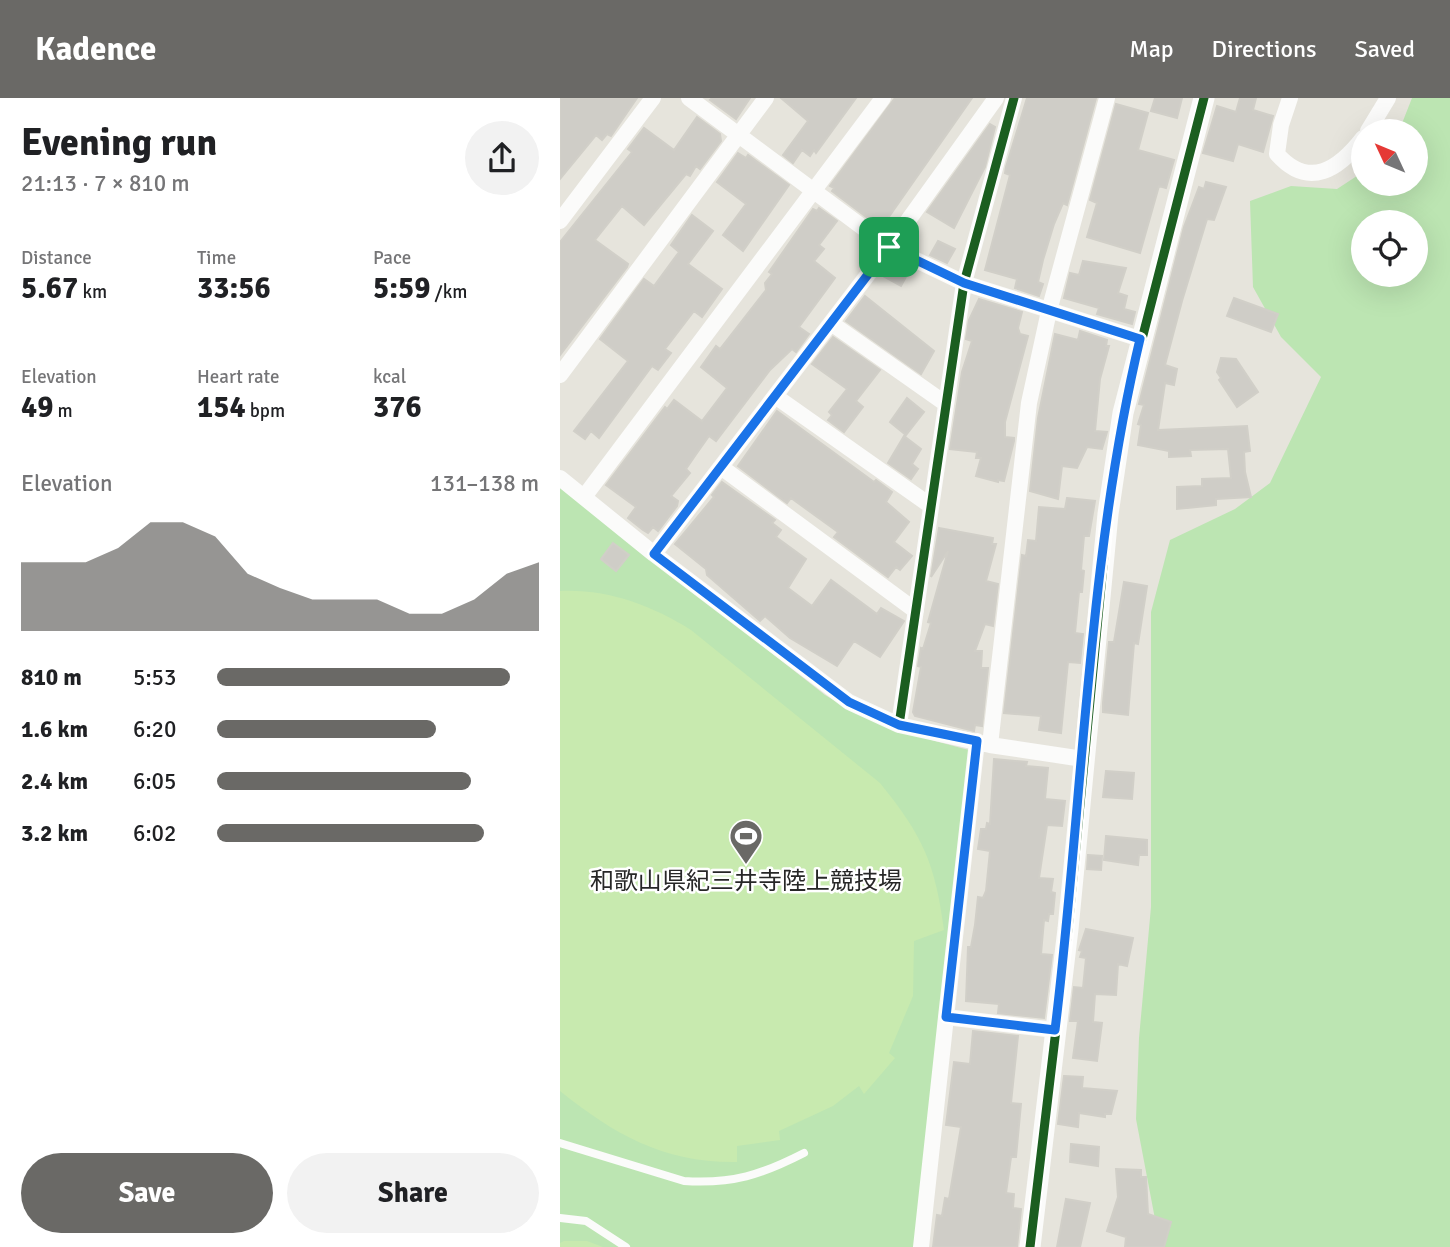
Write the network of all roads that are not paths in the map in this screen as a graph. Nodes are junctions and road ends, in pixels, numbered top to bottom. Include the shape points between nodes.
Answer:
1 (653, 98) edge
2 (689, 98) edge
3 (766, 98) edge
4 (883, 98) edge
5 (996, 98) edge
6 (1014, 98) edge
7 (1107, 98) edge
8 (1203, 98) edge
9 (1290, 98) edge
10 (1388, 98) edge
11 (1375, 119) edge
12 (739, 135) junction
13 (1351, 154) edge
14 (813, 191) junction
15 (560, 221) edge
16 (889, 247) junction
17 (964, 283) junction
18 (1049, 311) junction
19 (831, 323) junction
20 (1140, 339) junction
21 (560, 375) edge
22 (775, 396) junction
23 (947, 404) junction
24 (720, 467) junction
25 (560, 478) edge
26 (584, 497) junction
27 (932, 506) junction
28 (654, 554) junction
29 (916, 611) junction
30 (899, 725) junction
31 (984, 743) junction
32 (1083, 759) junction
33 (946, 1017) junction
34 (1055, 1030) junction
35 (560, 1143) edge
36 (804, 1153) dead end
37 (560, 1218) edge
38 (626, 1247) edge
39 (921, 1247) edge
40 (1030, 1247) edge

1 - 15 street
2 - 12 street
3 - 12 street
4 - 14 street
5 - 16 street
6 - 17 street
7 - 18 street
8 - 20 street
9 - 13 street via 1277,155 1288,167 1324,173
10 - 11 street
12 - 14 street
12 - 21 street
14 - 16 street
14 - 26 street
16 - 17 street
16 - 19 street
17 - 18 street
17 - 23 street
18 - 20 street
18 - 31 street via 1028,403
19 - 22 street
19 - 23 street
20 - 32 street via 1108,514
22 - 24 street
22 - 27 street
23 - 27 street
24 - 28 street
24 - 29 street
25 - 26 street
26 - 28 street
27 - 29 street
28 - 30 street via 849,702
29 - 30 street
30 - 31 street
31 - 32 street
31 - 33 street
32 - 34 street
33 - 34 street
33 - 39 street
34 - 40 street
35 - 36 lane via 646,1171 703,1182 762,1174
37 - 38 lane via 586,1221

